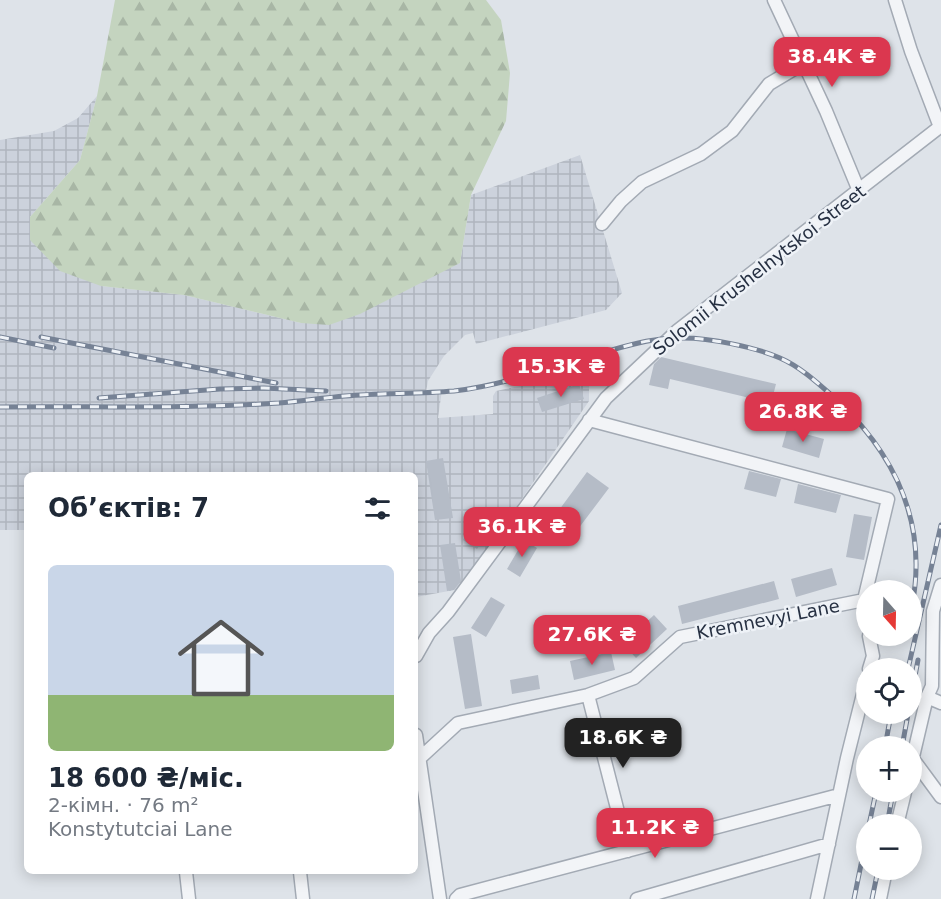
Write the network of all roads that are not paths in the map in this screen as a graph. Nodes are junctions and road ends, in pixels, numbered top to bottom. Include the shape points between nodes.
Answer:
1 (774, 0) edge
2 (895, 0) edge
3 (804, 63) junction
4 (940, 127) edge
5 (859, 191) junction
6 (602, 224) dead end
7 (589, 420) junction
8 (869, 580) edge
9 (941, 585) edge
10 (856, 602) edge
11 (418, 652) edge
12 (933, 687) edge
13 (588, 694) junction
14 (941, 703) edge
15 (856, 724) edge
16 (919, 736) edge
17 (418, 746) edge
18 (420, 758) junction
19 (922, 773) edge
20 (839, 795) junction
21 (941, 797) edge
22 (828, 844) junction
23 (628, 851) junction
24 (186, 874) edge
25 (300, 874) edge
26 (884, 880) edge
27 (189, 899) edge
28 (303, 899) edge
29 (440, 899) edge
30 (456, 899) edge
31 (637, 899) edge
32 (816, 899) edge
33 (880, 899) edge

1 - 3 street
2 - 4 street
3 - 5 street
3 - 6 street via 769,84 732,131 701,154 642,182
4 - 5 street, Solomii Krushelnytskoi Street
5 - 7 street, Solomii Krushelnytskoi Street via 677,330 606,398
7 - 8 street via 888,499
7 - 11 street, Solomii Krushelnytskoi Street
9 - 12 street via 933,611
10 - 13 street, Kremnevyi Lane via 680,637 634,678
12 - 14 street
12 - 16 street
13 - 18 street, Kremnevyi Lane via 458,723
13 - 23 street
15 - 20 street
17 - 18 street
18 - 29 street
19 - 21 street
20 - 22 street
20 - 23 street
22 - 31 street
22 - 32 street
23 - 30 street
24 - 27 street
25 - 28 street
26 - 33 street

